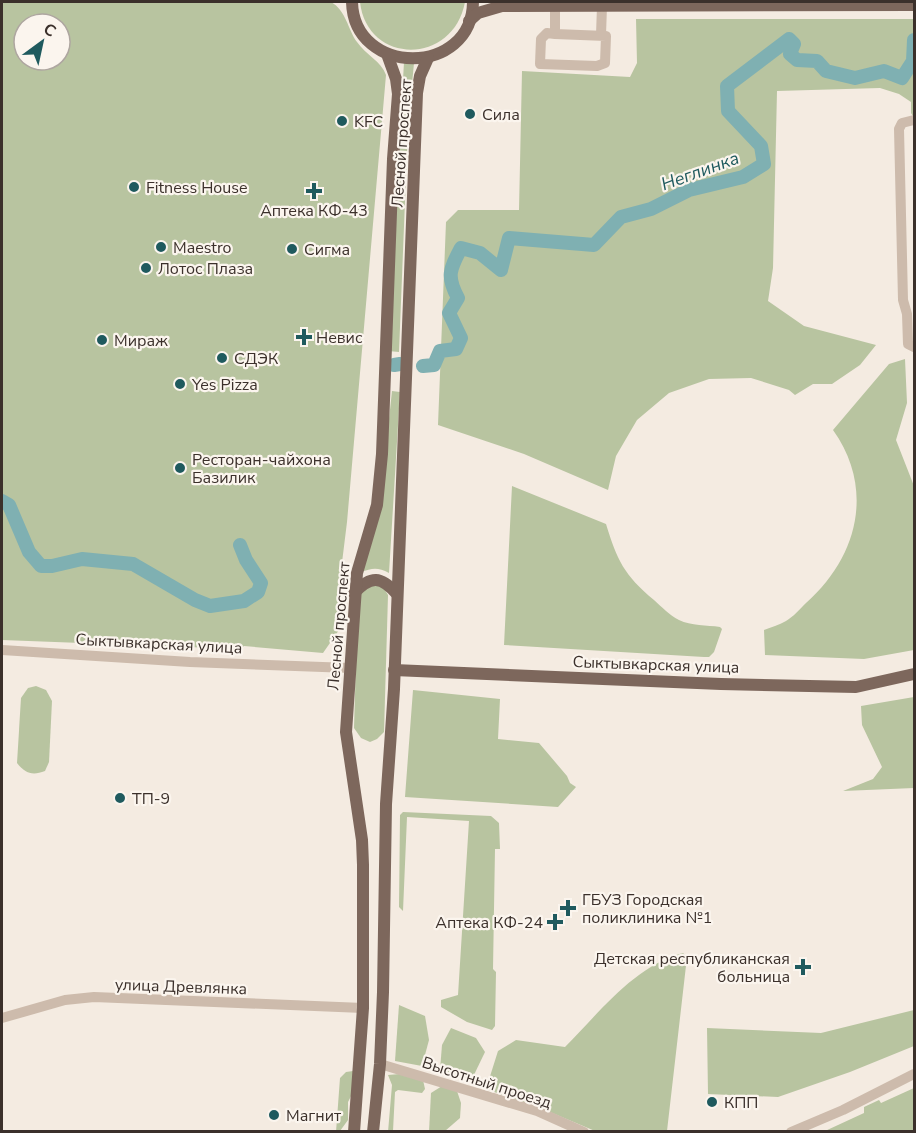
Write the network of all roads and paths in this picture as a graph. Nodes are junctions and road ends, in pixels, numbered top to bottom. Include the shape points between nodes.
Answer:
1 (352, 2) edge
2 (473, 2) edge
3 (915, 5) edge
4 (555, 6) junction
5 (602, 6) junction
6 (469, 21) junction
7 (555, 34) junction
8 (601, 35) junction
9 (387, 54) junction
10 (428, 58) junction
11 (915, 120) edge
12 (915, 347) edge
13 (354, 593) junction
14 (397, 594) junction
15 (2, 650) edge
16 (350, 668) junction
17 (394, 670) junction
18 (915, 674) edge
19 (363, 886) junction
20 (386, 886) junction
21 (363, 1008) junction
22 (2, 1018) edge
23 (380, 1064) junction
24 (915, 1074) edge
25 (354, 1131) edge
26 (373, 1131) edge
27 (584, 1131) edge
28 (791, 1131) edge

1 - 9 main road via 356,22 364,35
2 - 6 main road
3 - 5 main road
4 - 5 main road
4 - 6 main road via 502,6 478,13
4 - 7 street
5 - 8 street
6 - 10 main road via 454,43
7 - 8 street
7 - 8 street via 547,33 541,39 540,64 605,63 606,36
9 - 10 main road
9 - 13 main road, Лесной проспект via 398,94 379,490
10 - 14 main road, Лесной проспект via 417,93
11 - 12 street via 902,123 899,129 903,300 909,344
13 - 14 main road via 363,583 375,580
13 - 16 main road, Лесной проспект
14 - 17 main road, Лесной проспект
15 - 16 street, Сыктывкарская улица
16 - 19 main road, Лесной проспект via 346,732 362,840
17 - 18 main road, Сыктывкарская улица via 856,687
17 - 20 main road, Лесной проспект via 386,804
19 - 20 main road
19 - 21 main road, Лесной проспект
20 - 23 main road, Лесной проспект
21 - 22 street, улица Древлянка via 94,997 65,1000
21 - 25 main road, Лесной проспект
23 - 26 main road, Лесной проспект
23 - 27 street, Высотный проезд via 537,1111
24 - 28 street

